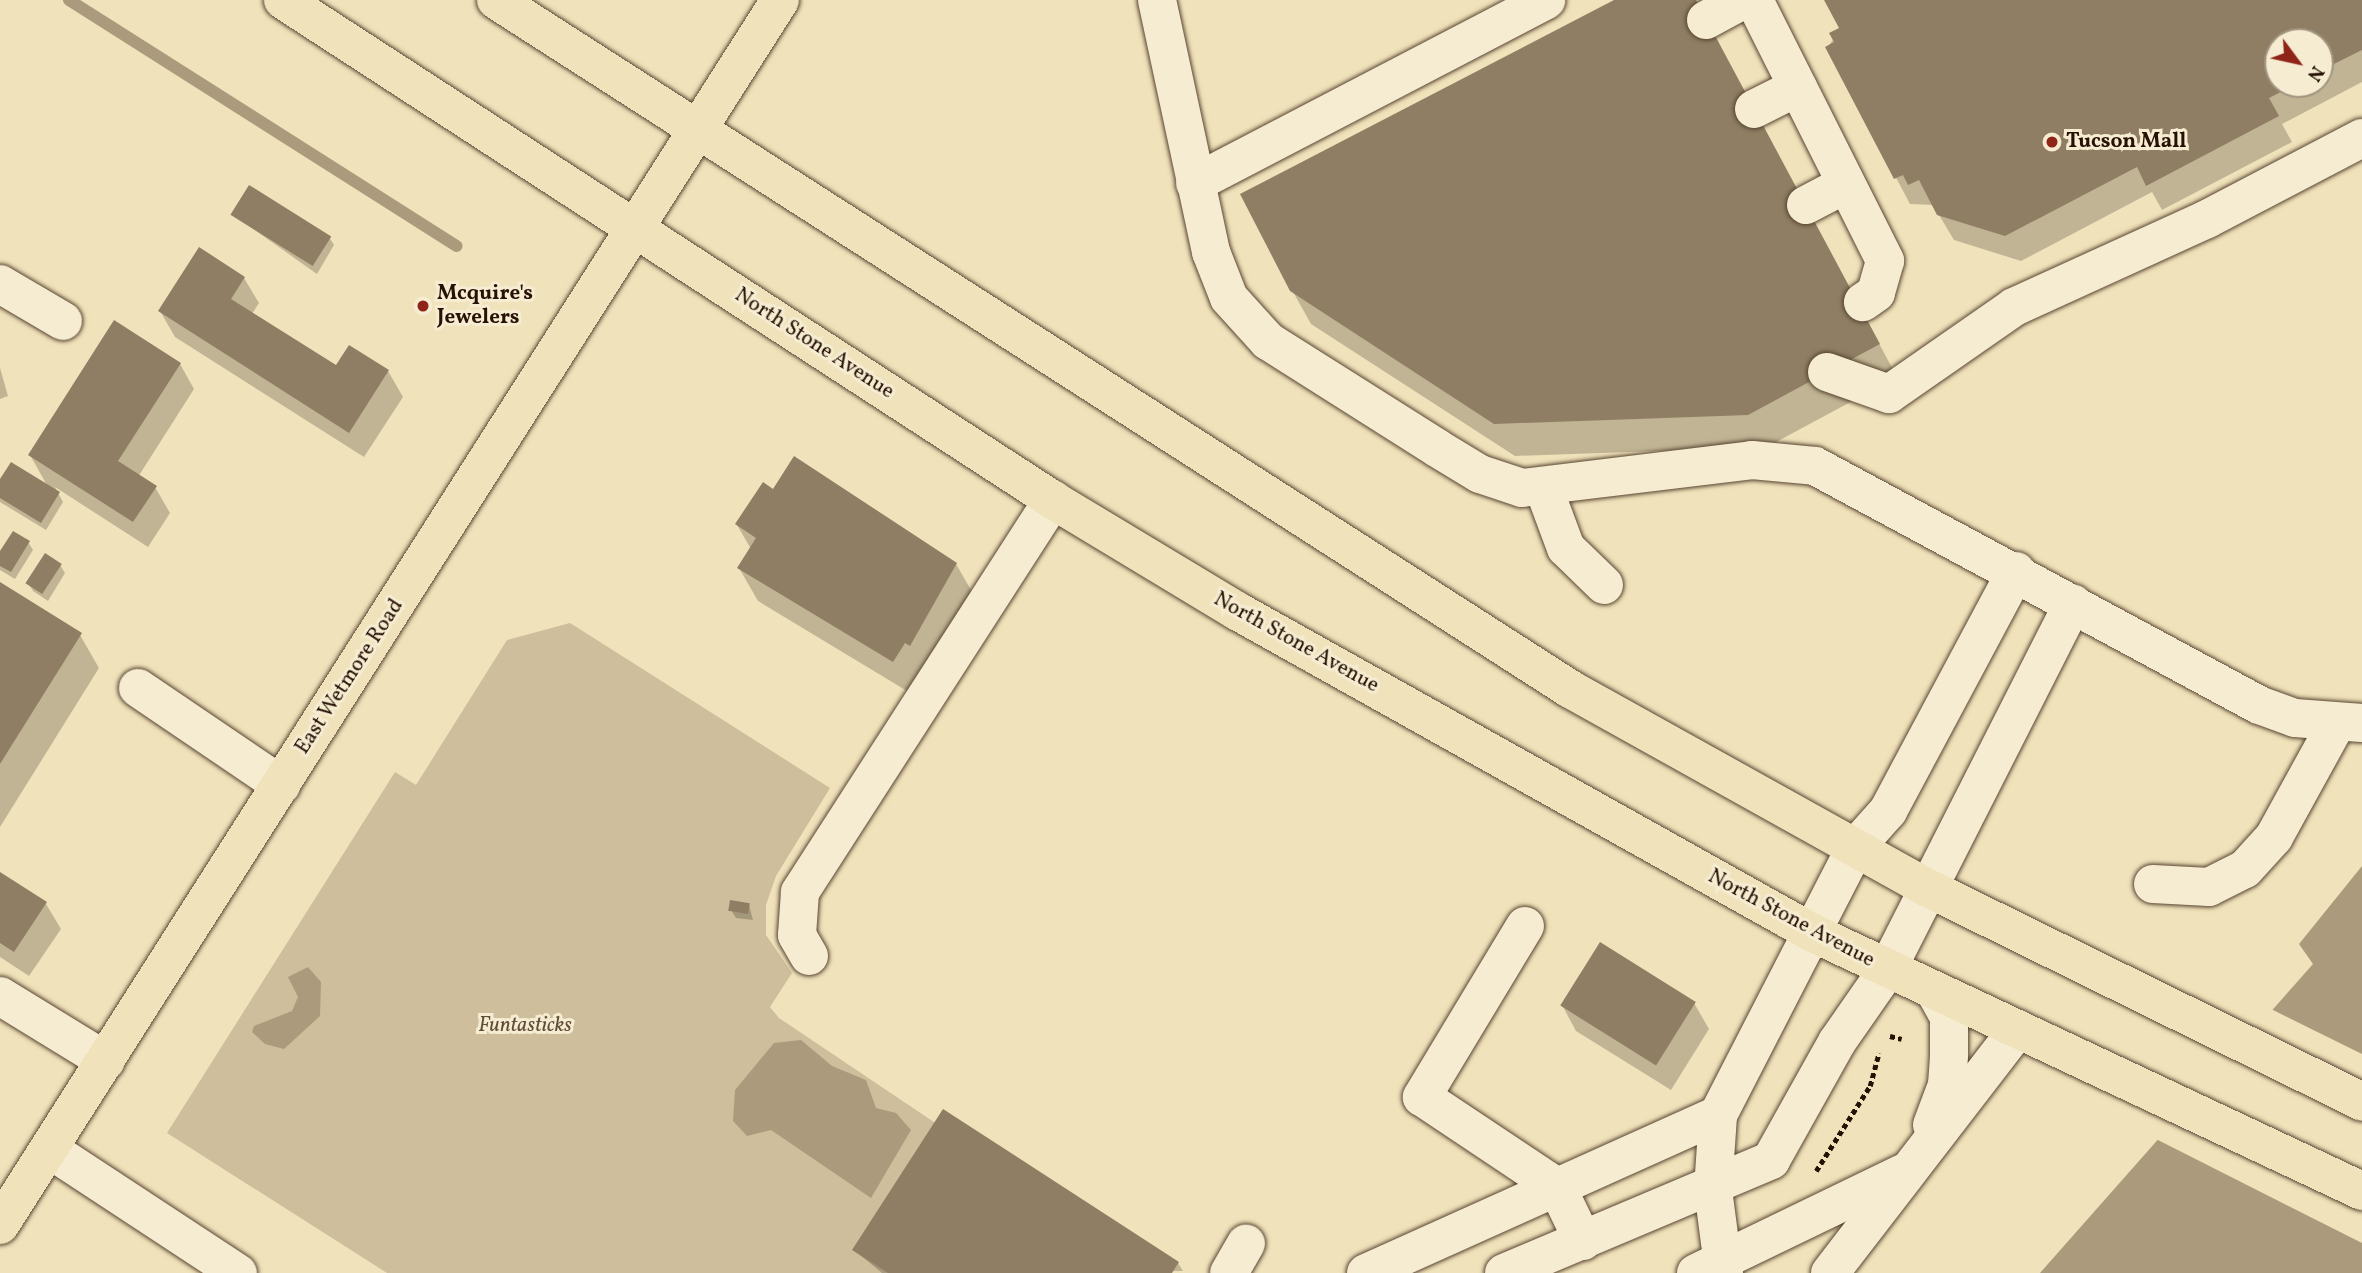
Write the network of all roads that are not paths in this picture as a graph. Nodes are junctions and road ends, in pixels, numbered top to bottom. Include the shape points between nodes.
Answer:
1 (283, 0) edge
2 (496, 0) edge
3 (780, 0) edge
4 (1157, 0) edge
5 (1546, 0) edge
6 (1744, 0) edge
7 (1754, 0) edge
8 (1706, 20) dead end
9 (1798, 87) junction
10 (1754, 108) dead end
11 (699, 129) junction
12 (2362, 138) edge
13 (1195, 183) junction
14 (1846, 184) junction
15 (1806, 205) dead end
16 (634, 228) junction
17 (0, 284) edge
18 (1863, 302) dead end
19 (63, 321) dead end
20 (1827, 372) dead end
21 (1544, 489) junction
22 (1053, 500) junction
23 (2016, 571) junction
24 (1604, 585) dead end
25 (2073, 603) junction
26 (138, 688) dead end
27 (2349, 724) edge
28 (281, 785) junction
29 (1855, 848) junction
30 (2153, 884) dead end
31 (1928, 888) junction
32 (1525, 926) dead end
33 (1813, 933) junction
34 (809, 956) dead end
35 (1887, 970) junction
36 (1935, 992) junction
37 (0, 996) edge
38 (2018, 1029) junction
39 (106, 1061) junction
40 (2362, 1102) edge
41 (1718, 1115) junction
42 (49, 1149) junction
43 (1915, 1162) junction
44 (1558, 1187) junction
45 (1713, 1189) junction
46 (2362, 1191) edge
47 (0, 1225) edge
48 (1583, 1241) junction
49 (1714, 1270) edge
50 (238, 1273) edge
51 (1366, 1273) edge
52 (1504, 1273) edge
53 (1830, 1273) edge

1 - 16 main road, North Stone Avenue
2 - 11 main road
3 - 11 main road, East Wetmore Road
4 - 13 street
5 - 13 street
6 - 8 street
7 - 9 street
9 - 10 street
9 - 14 street
11 - 16 main road, East Wetmore Road
11 - 29 main road via 1409,589 1570,688
12 - 20 street via 2207,219 2114,256 2014,307 1889,394
13 - 21 street via 1229,298 1268,341 1480,474
14 - 15 street
14 - 18 street via 1885,261 1876,293
16 - 22 main road, North Stone Avenue
16 - 28 main road, East Wetmore Road
17 - 19 street
21 - 23 street via 1784,460 1846,478
21 - 24 street via 1566,548
22 - 33 main road, North Stone Avenue via 1237,611
22 - 34 street via 800,892 797,935
23 - 25 street
23 - 29 street via 1888,811
25 - 27 street via 2259,705
25 - 31 street
26 - 28 street
27 - 30 street via 2274,837 2245,869 2209,887
28 - 39 main road, East Wetmore Road
29 - 31 main road
29 - 33 street
31 - 35 street
31 - 40 main road
32 - 44 street via 1422,1097
33 - 35 main road, North Stone Avenue
33 - 41 street
35 - 36 main road, North Stone Avenue
35 - 45 street via 1837,1042 1771,1160
36 - 38 main road, North Stone Avenue
36 - 43 street via 1949,1017 1947,1085
37 - 39 street
38 - 43 street
38 - 46 main road, North Stone Avenue
39 - 42 main road, East Wetmore Road
41 - 44 street
41 - 45 street
42 - 47 main road, East Wetmore Road
42 - 50 street
43 - 49 street
43 - 53 street
44 - 48 street
44 - 51 street
45 - 48 street
45 - 49 street
48 - 52 street

